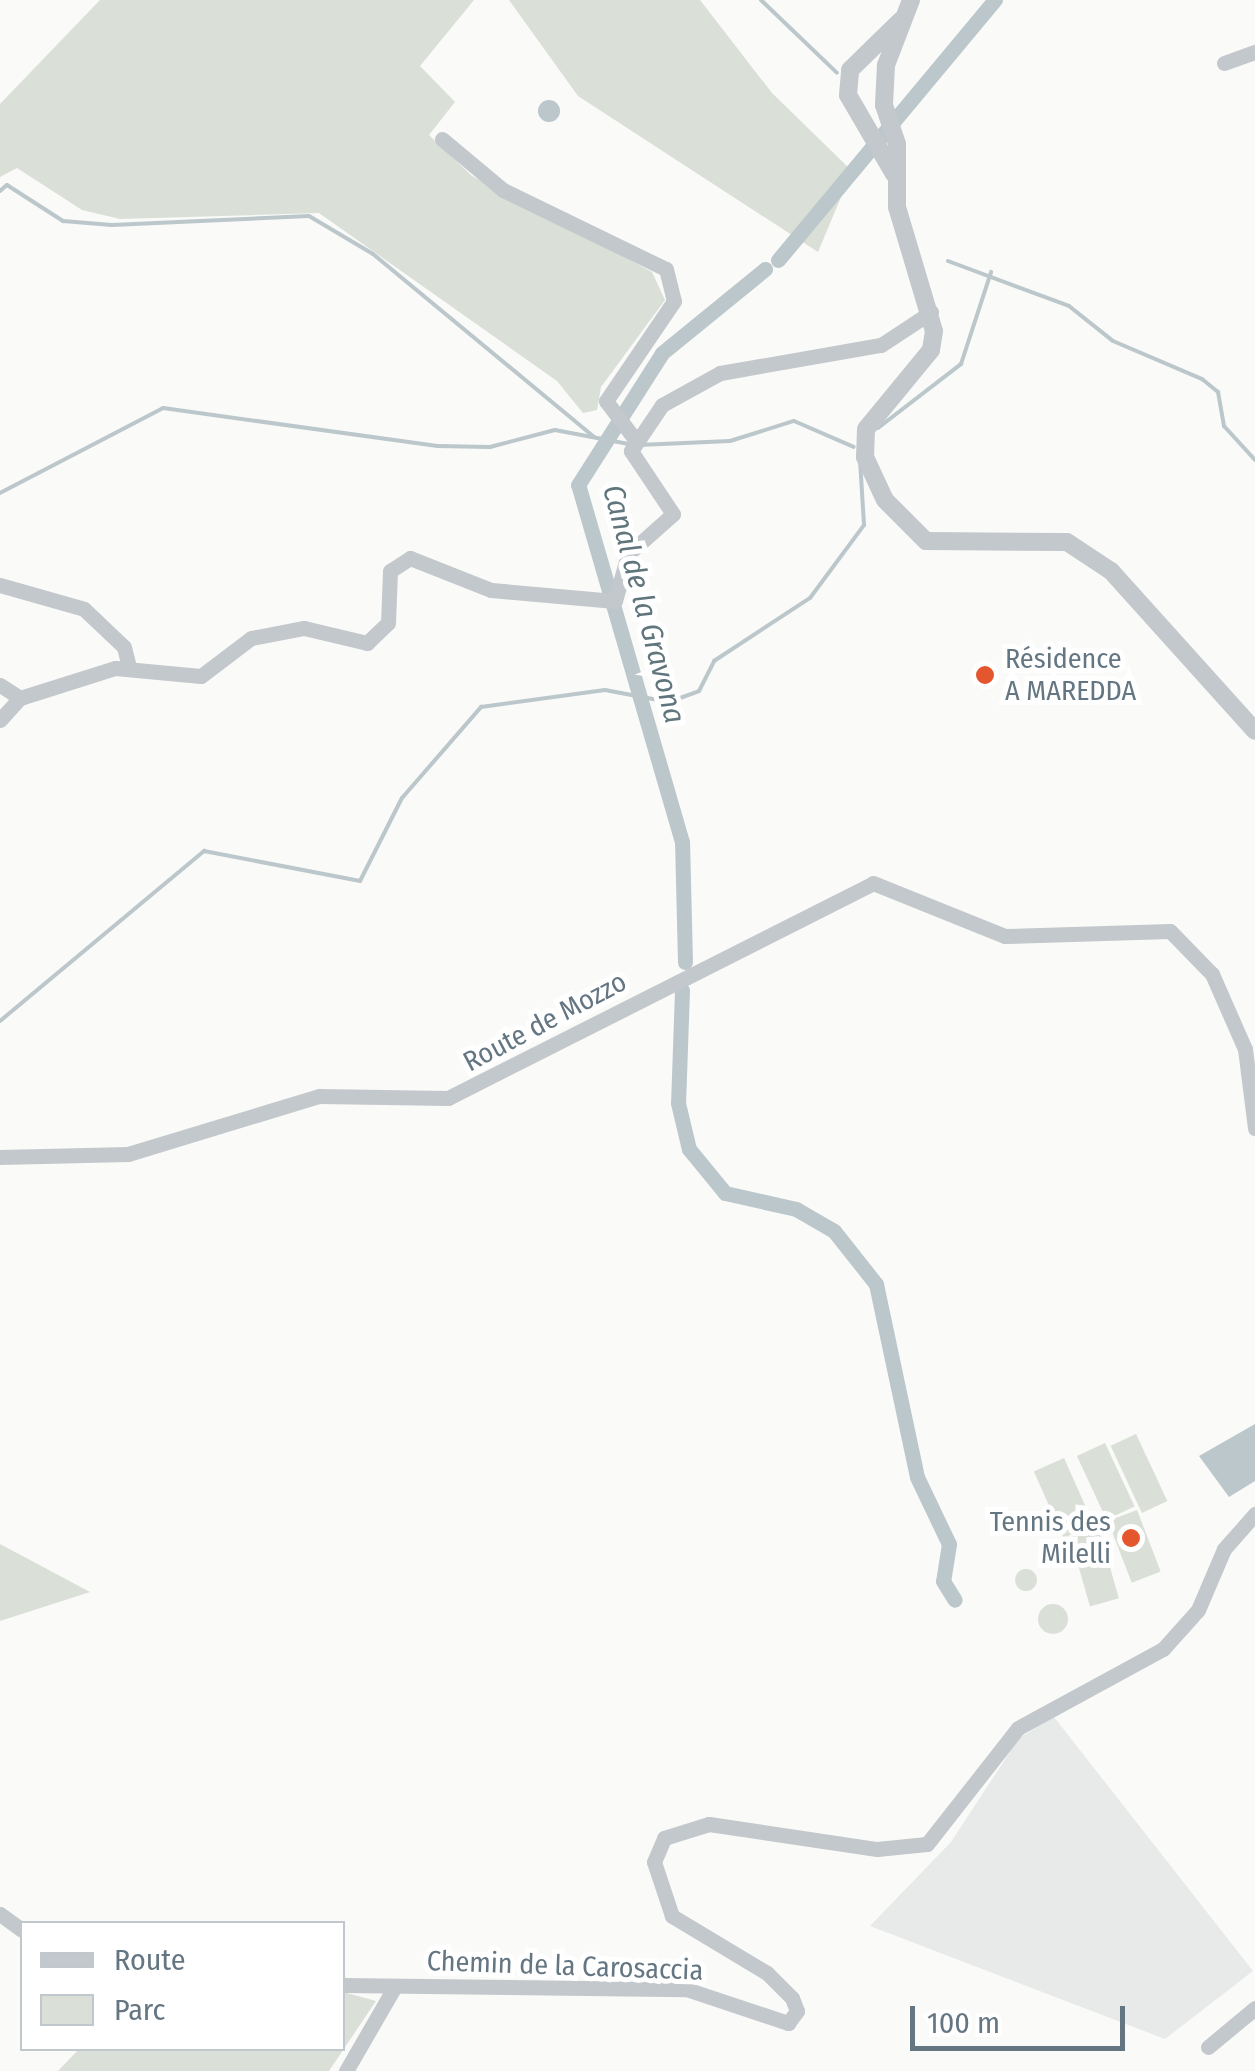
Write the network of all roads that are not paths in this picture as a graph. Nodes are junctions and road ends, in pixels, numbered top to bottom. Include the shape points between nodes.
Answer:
1 (911, 0) edge
2 (902, 19) junction
3 (1255, 52) edge
4 (1224, 63) dead end
5 (884, 105) junction
6 (852, 110) junction
7 (442, 139) dead end
8 (897, 184) junction
9 (931, 312) junction
10 (632, 445) junction
11 (0, 585) edge
12 (129, 667) junction
13 (0, 685) edge
14 (20, 698) junction
15 (0, 720) edge
16 (1255, 730) edge
17 (1255, 1128) edge
18 (0, 1157) edge
19 (1255, 1514) edge
20 (345, 1985) edge
21 (394, 1986) junction
22 (1255, 2008) edge
23 (1208, 2047) dead end
24 (346, 2071) edge

1 - 2 street
2 - 5 street
2 - 6 street via 850,70
3 - 4 street
5 - 6 street
5 - 8 street
6 - 8 street
7 - 10 street via 502,190 666,269 674,301 606,401
8 - 9 street
9 - 10 street via 881,345 696,381
9 - 16 street via 931,350 876,411 863,444 895,514 926,541 1068,542 1111,571
10 - 12 street via 673,514 628,554 614,602 491,590 410,558 390,572 388,623 367,643 304,628 250,638 200,676
11 - 12 street via 84,608 124,647
12 - 14 street
13 - 14 street
14 - 15 street
17 - 18 street, Route de Mozzo via 1238,1034 1212,974 1170,931 1005,936 887,886 860,886 448,1098 319,1096 128,1154
19 - 21 street, Chemin de la Carosaccia via 1224,1549 1198,1610 1163,1649 1018,1728 927,1844 878,1849 709,1824 664,1838 654,1862 672,1916 766,1974 792,1998 797,2011 788,2023 686,1990
20 - 21 street, Chemin de la Carosaccia
21 - 24 street
22 - 23 street

